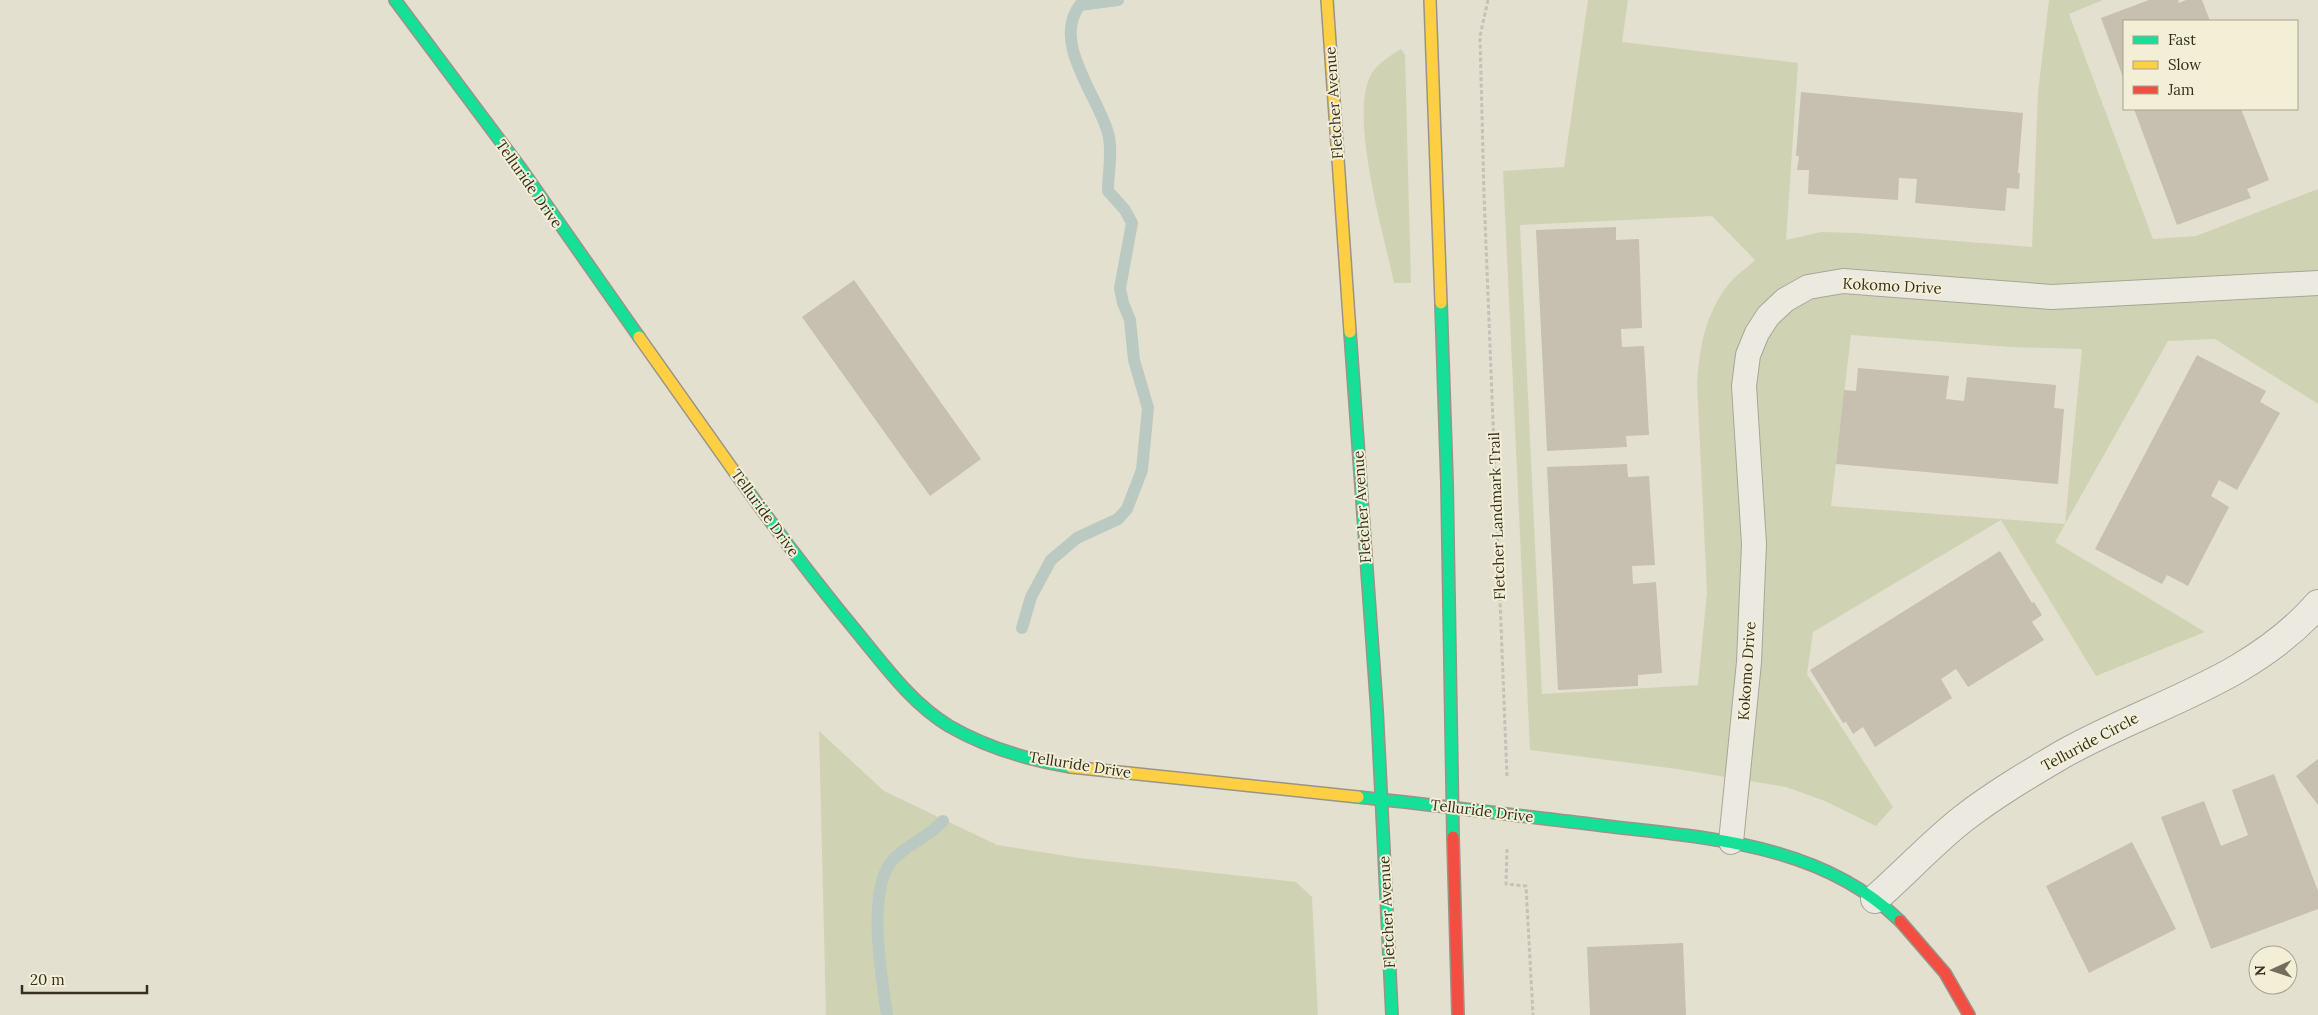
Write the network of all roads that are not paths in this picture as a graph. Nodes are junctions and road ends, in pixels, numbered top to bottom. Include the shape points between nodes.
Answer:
1 (395, 0) edge
2 (1327, 0) edge
3 (1430, 0) edge
4 (2318, 283) edge
5 (2318, 604) edge
6 (1382, 799) junction
7 (1453, 808) junction
8 (1731, 842) junction
9 (1874, 899) junction
10 (1392, 1015) edge
11 (1458, 1015) edge
12 (1969, 1015) edge

1 - 6 main road, Telluride Drive via 786,544 899,683 937,717 996,748 1040,761 1088,769
2 - 6 main road, Fletcher Avenue
3 - 7 main road via 1448,482
4 - 8 lane, Kokomo Drive via 2052,297 1843,281 1808,288 1785,300 1768,316 1748,355 1744,386 1754,544 1749,662
5 - 9 street, Telluride Circle via 2287,636 2242,668 2122,723 1997,794
6 - 7 main road, Telluride Drive
6 - 10 main road, Fletcher Avenue
7 - 8 main road, Telluride Drive
7 - 11 main road
8 - 9 main road, Telluride Drive via 1821,868
9 - 12 main road, Telluride Drive via 1915,937 1943,970

